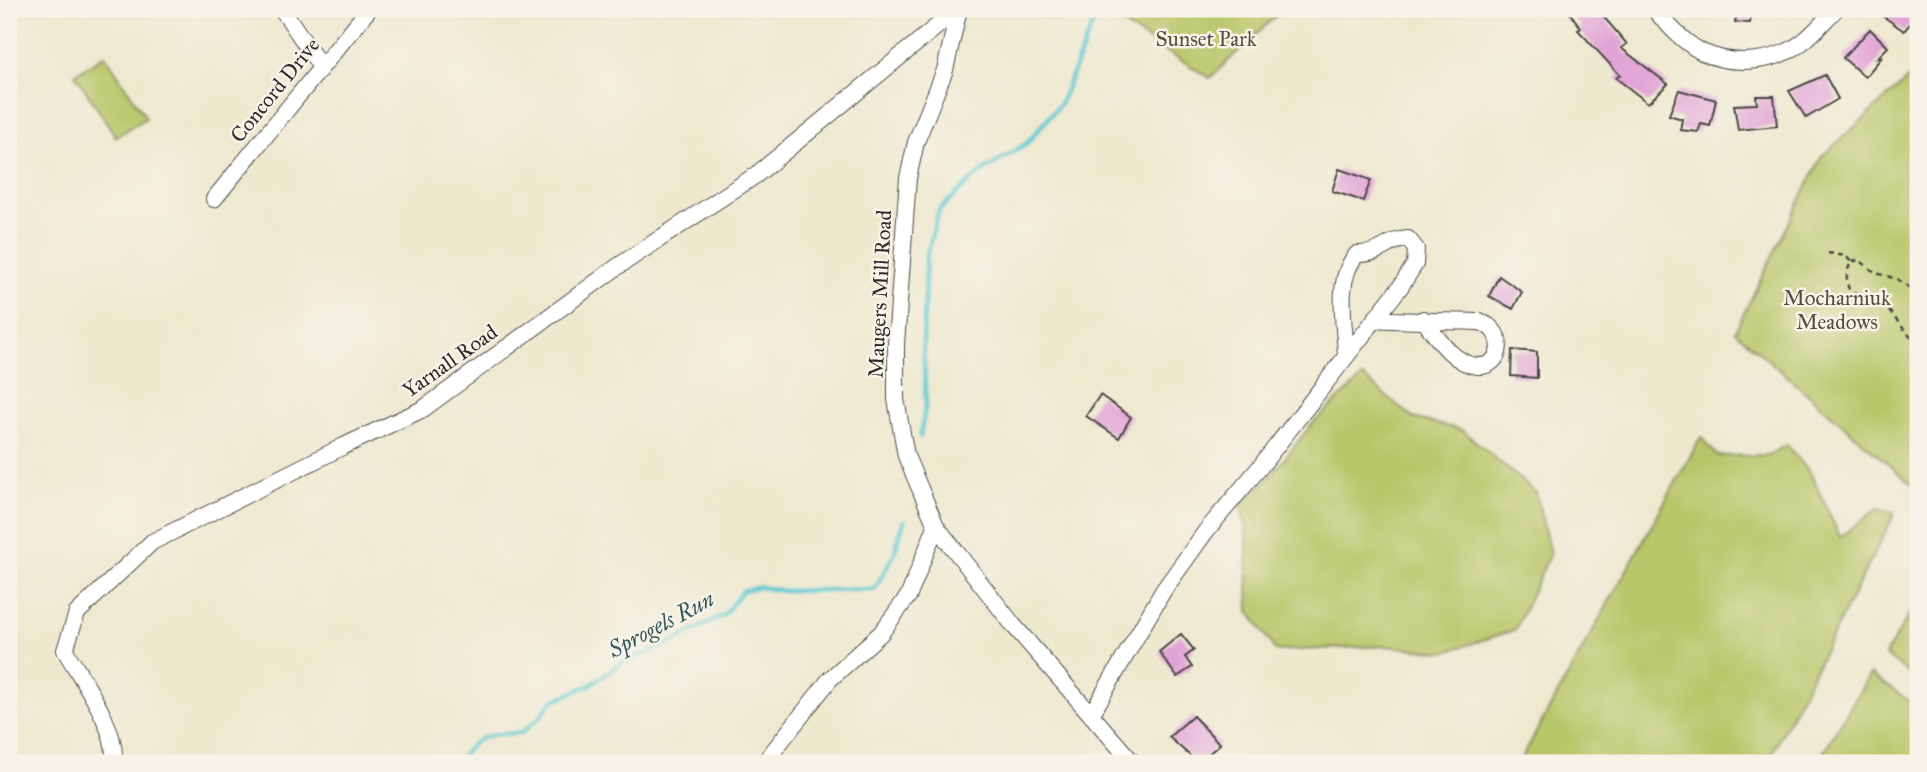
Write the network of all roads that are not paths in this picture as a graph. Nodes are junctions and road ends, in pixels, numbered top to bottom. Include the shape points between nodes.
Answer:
1 (282, 9) edge
2 (369, 9) edge
3 (958, 9) edge
4 (1654, 9) edge
5 (1836, 9) edge
6 (321, 67) junction
7 (214, 199) dead end
8 (1375, 319) junction
9 (1423, 319) dead end
10 (1346, 356) junction
11 (936, 526) junction
12 (1091, 715) junction
13 (113, 763) edge
14 (764, 763) edge
15 (1133, 763) edge

1 - 6 street
2 - 6 street, Concord Drive
3 - 11 street, Maugers Mill Road via 945,70 916,142 908,178 896,344 896,399 905,456
3 - 13 street, Yarnall Road via 756,175 617,267 423,410 152,542 77,613 65,650 105,723 115,749
4 - 5 street via 1681,38 1701,51 1743,61 1763,60 1805,41
6 - 7 street, Concord Drive
8 - 9 street
8 - 10 street
8 - 10 street via 1415,264 1416,249 1408,239 1357,254 1349,262 1342,304
10 - 12 street via 1163,591
11 - 12 street, Maugers Mill Road
11 - 14 street via 909,595 881,633 830,679
12 - 15 street, Maugers Mill Road

